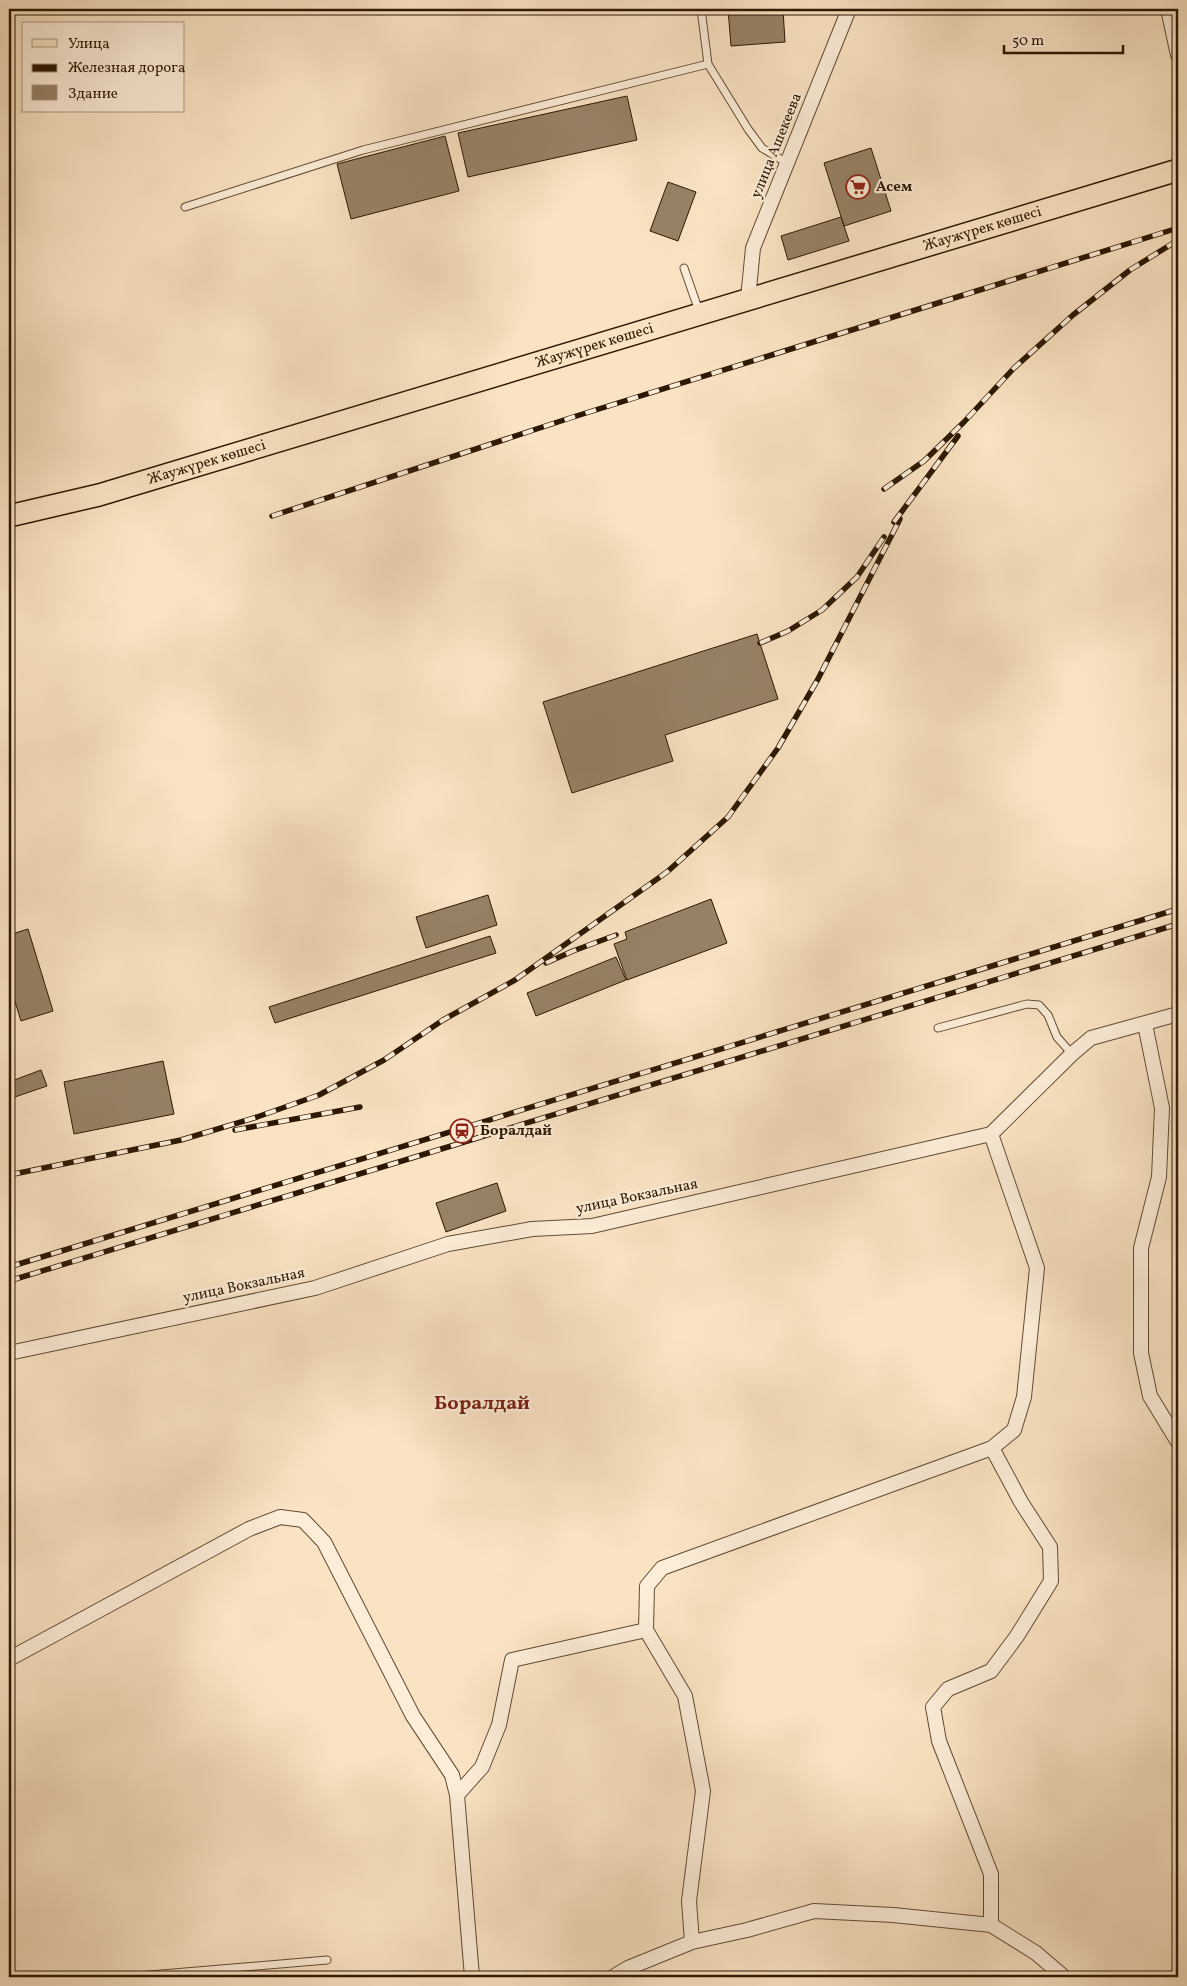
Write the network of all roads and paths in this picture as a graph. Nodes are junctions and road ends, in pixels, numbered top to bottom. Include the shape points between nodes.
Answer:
1 (701, 9) edge
2 (849, 9) edge
3 (1168, 9) edge
4 (1178, 55) edge
5 (708, 64) junction
6 (787, 163) junction
7 (1178, 170) edge
8 (185, 207) dead end
9 (684, 268) dead end
10 (748, 299) junction
11 (700, 314) junction
12 (9, 516) edge
13 (1178, 1014) edge
14 (1145, 1024) junction
15 (938, 1028) dead end
16 (1072, 1054) junction
17 (991, 1134) junction
18 (9, 1353) edge
19 (1178, 1442) edge
20 (992, 1448) junction
21 (646, 1630) junction
22 (9, 1659) edge
23 (457, 1795) junction
24 (990, 1925) junction
25 (692, 1942) junction
26 (327, 1960) dead end
27 (126, 1977) edge
28 (472, 1977) edge
29 (613, 1977) edge
30 (1064, 1977) edge

1 - 5 lane
2 - 6 street, улица Ашекеева
3 - 4 street
5 - 6 lane via 762,148
5 - 8 lane via 363,150
6 - 10 street, улица Ашекеева via 753,248
7 - 10 main road, Жаужүрек көшесі
9 - 11 lane
10 - 11 main road, Жаужүрек көшесі
11 - 12 main road, Жаужүрек көшесі via 99,495
13 - 14 street
14 - 16 street via 1091,1038
14 - 19 street via 1162,1108 1159,1177 1141,1248 1140,1353 1150,1396
15 - 16 lane via 1027,1004 1039,1005 1048,1015 1057,1037
16 - 17 street
17 - 18 street, улица Вокзальная via 592,1226 532,1229 448,1244 315,1288
17 - 20 street via 1037,1268 1024,1397 1014,1430
20 - 21 street via 662,1568 647,1586
20 - 24 street via 1050,1547 1050,1581 1017,1636 991,1671 948,1689 933,1707 939,1741 991,1874
21 - 23 street via 512,1660 499,1725 482,1766
21 - 25 street via 685,1696 703,1791 690,1901
22 - 23 street via 249,1529 280,1516 303,1520 324,1542 413,1716 452,1775
23 - 28 street
24 - 25 street via 893,1914 814,1910 748,1930
24 - 30 street via 1036,1953
25 - 29 street
26 - 27 lane

